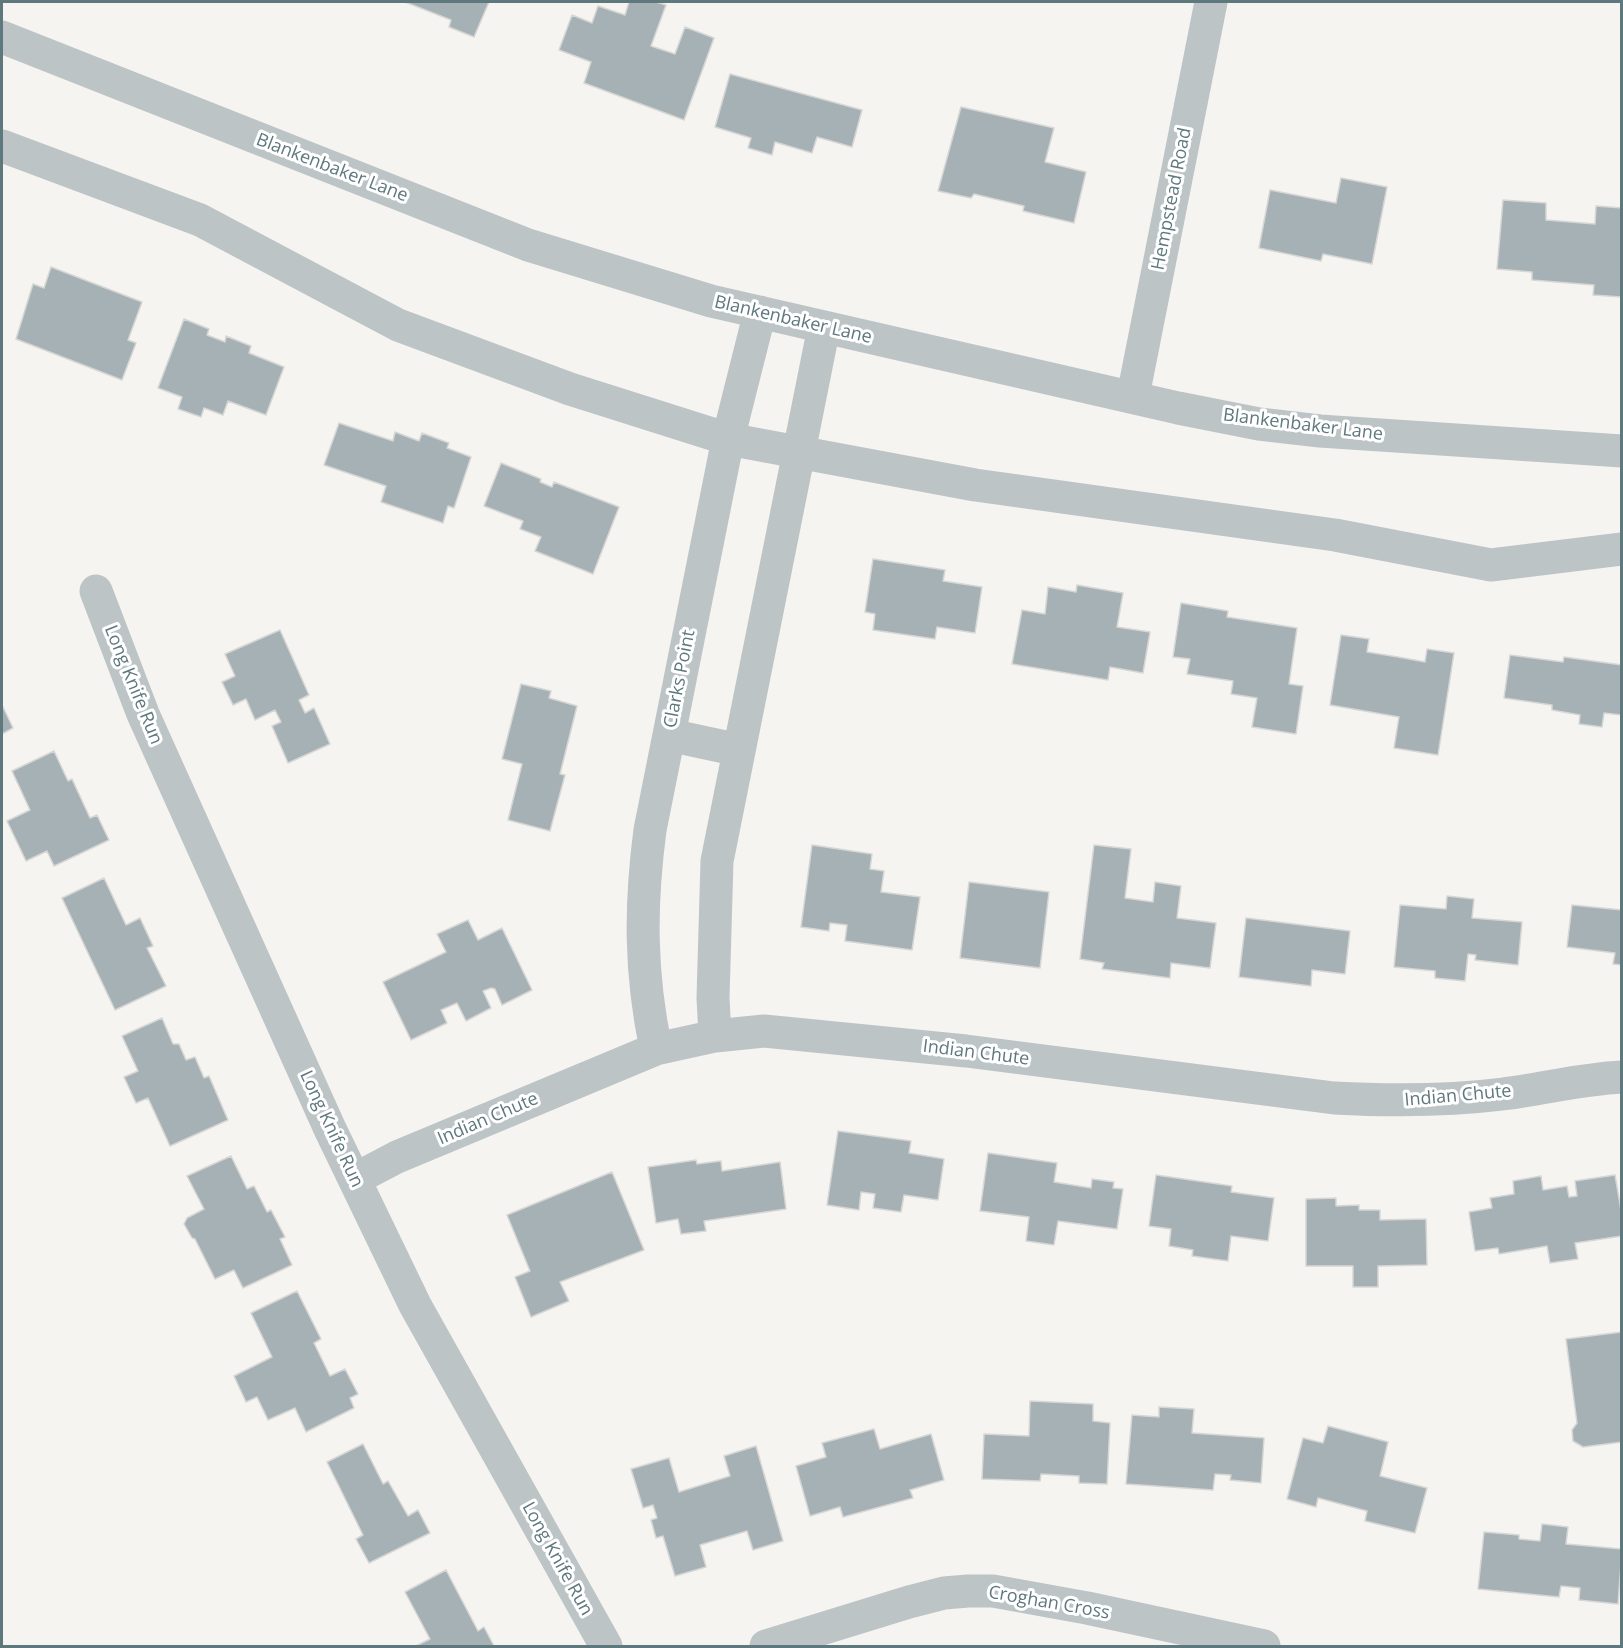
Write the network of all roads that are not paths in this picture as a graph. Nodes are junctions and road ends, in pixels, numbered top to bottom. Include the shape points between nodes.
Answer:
1 (1211, 2) edge
2 (2, 37) edge
3 (2, 146) edge
4 (760, 312) junction
5 (824, 327) junction
6 (1133, 396) junction
7 (728, 440) junction
8 (1622, 451) edge
9 (799, 452) junction
10 (1622, 549) edge
11 (96, 591) dead end
12 (669, 735) junction
13 (739, 750) junction
14 (715, 1036) junction
15 (656, 1049) junction
16 (1622, 1077) edge
17 (355, 1179) junction
18 (606, 1647) edge
19 (766, 1647) edge
20 (1264, 1647) edge

1 - 6 street, Hempstead Road
2 - 4 street, Blankenbaker Lane via 528,244 625,277
3 - 7 street via 200,220 398,325 570,389
4 - 5 street, Blankenbaker Lane
4 - 7 street, Clarks Point
5 - 6 street, Blankenbaker Lane
5 - 9 street
6 - 8 street, Blankenbaker Lane via 1259,424 1320,431
7 - 9 street
7 - 12 street, Clarks Point
9 - 10 street via 975,485 1335,535 1491,565
9 - 13 street
11 - 17 street, Long Knife Run via 143,714
12 - 13 street
12 - 15 street, Clarks Point via 642,894 643,971
13 - 14 street via 717,861
14 - 15 street, Indian Chute
14 - 16 street, Indian Chute via 764,1031 966,1051 1334,1098 1391,1101 1464,1098
15 - 17 street, Indian Chute via 397,1157
17 - 18 street, Long Knife Run via 415,1305
19 - 20 street, Croghan Cross via 918,1600 968,1591 993,1591 1087,1608

